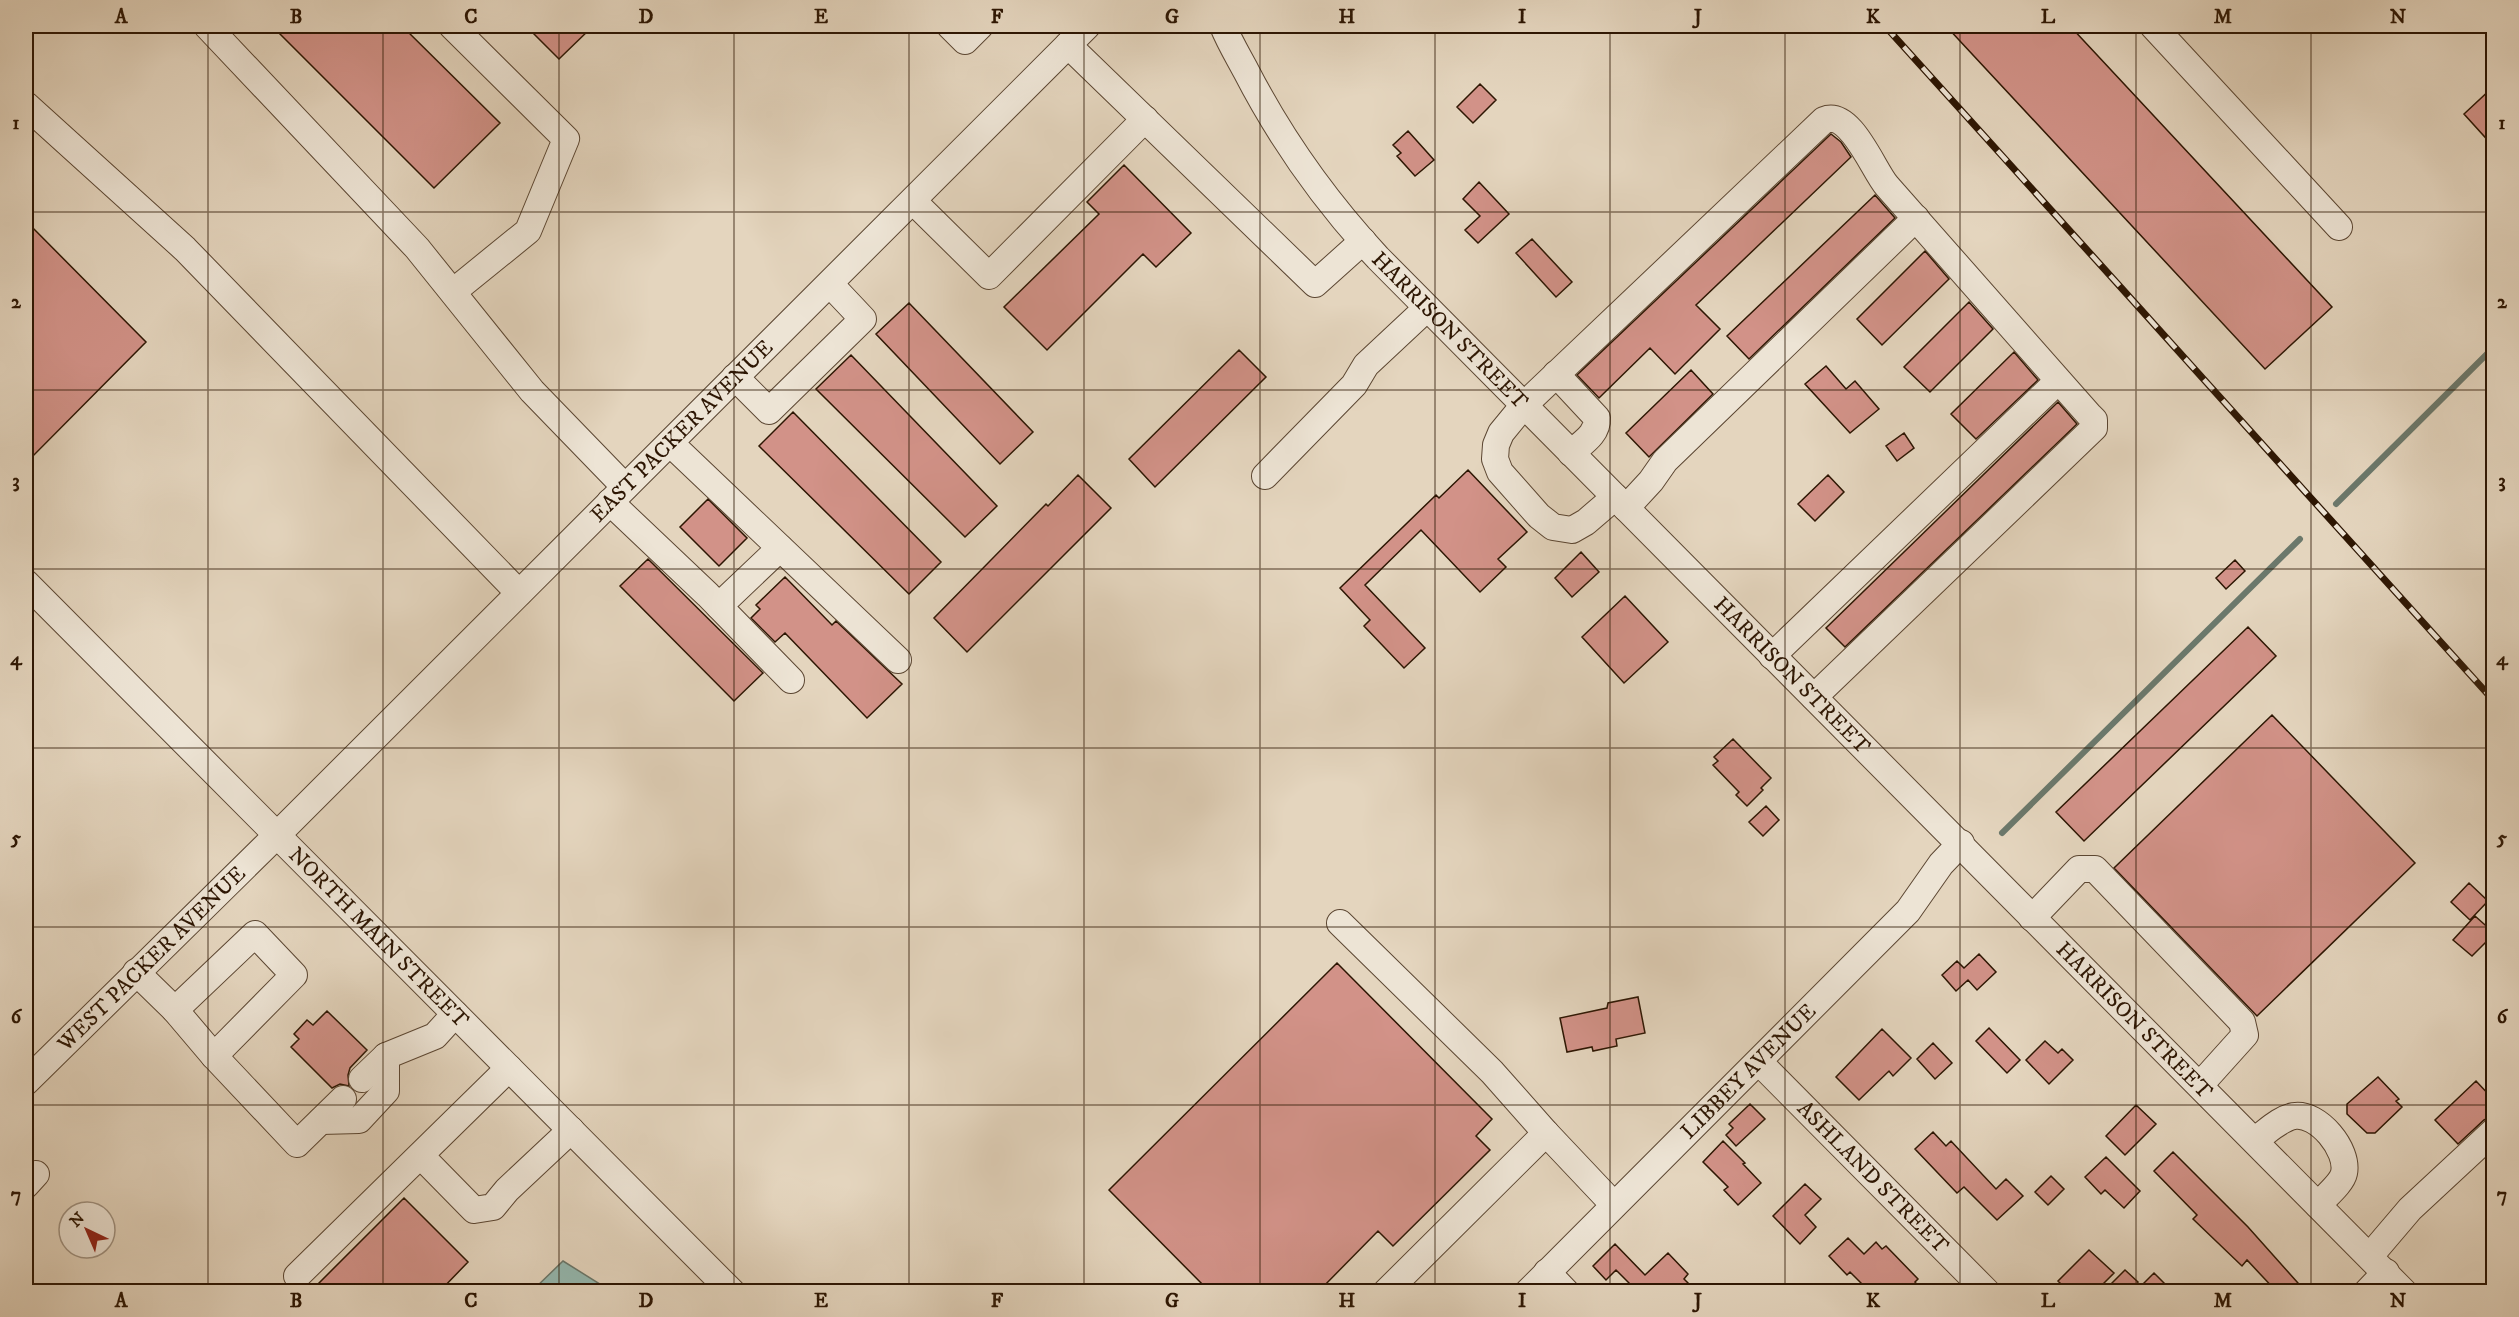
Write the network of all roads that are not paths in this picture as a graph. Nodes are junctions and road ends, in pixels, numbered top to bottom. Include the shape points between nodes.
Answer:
1 (207, 26) edge
2 (452, 26) edge
3 (950, 26) edge
4 (980, 26) edge
5 (1087, 26) edge
6 (1223, 26) edge
7 (2153, 26) edge
8 (1068, 45) junction
9 (26, 105) edge
10 (1145, 119) junction
11 (913, 201) junction
12 (1916, 219) junction
13 (2339, 227) dead end
14 (1363, 241) junction
15 (830, 284) junction
16 (454, 291) junction
17 (1427, 308) junction
18 (1556, 375) junction
19 (735, 377) junction
20 (2058, 381) junction
21 (1524, 405) junction
22 (670, 442) junction
23 (1571, 453) junction
24 (1265, 476) dead end
25 (618, 494) junction
26 (1621, 503) junction
27 (780, 548) junction
28 (26, 583) edge
29 (519, 593) junction
30 (719, 606) junction
31 (1773, 656) junction
32 (898, 660) dead end
33 (791, 680) dead end
34 (1814, 697) junction
35 (277, 835) junction
36 (1960, 843) junction
37 (2032, 918) junction
38 (1340, 923) dead end
39 (136, 972) junction
40 (175, 1010) junction
41 (455, 1014) junction
42 (214, 1056) junction
43 (386, 1056) junction
44 (1758, 1062) junction
45 (509, 1068) junction
46 (362, 1079) dead end
47 (26, 1082) edge
48 (2200, 1085) junction
49 (343, 1099) dead end
50 (321, 1121) junction
51 (571, 1130) junction
52 (2493, 1131) edge
53 (1546, 1133) junction
54 (2255, 1140) junction
55 (421, 1156) junction
56 (1614, 1205) junction
57 (2318, 1205) junction
58 (2378, 1264) junction
59 (1547, 1272) junction
60 (297, 1276) dead end
61 (732, 1292) edge
62 (1386, 1292) edge
63 (1528, 1292) edge
64 (1566, 1292) edge
65 (1987, 1292) edge
66 (2367, 1292) edge
67 (2404, 1292) edge

1 - 16 street
2 - 16 street via 566,139 528,231
3 - 4 street via 965,41
5 - 8 street, EAST PACKER AVENUE
6 - 14 street, HARRISON STREET via 1291,148
7 - 13 street
8 - 10 street
8 - 11 street, EAST PACKER AVENUE
9 - 29 street via 185,249
10 - 11 street via 989,276
10 - 14 street via 1315,284
11 - 15 street, EAST PACKER AVENUE
12 - 18 street via 1878,175 1864,145 1839,120 1830,117
12 - 20 street
12 - 26 street via 1665,461 1651,481
14 - 17 street, HARRISON STREET
15 - 19 street, EAST PACKER AVENUE
15 - 19 street via 863,319 769,411
16 - 25 street
17 - 21 street, HARRISON STREET
17 - 24 street via 1366,365 1354,386
18 - 21 street
18 - 23 street via 1597,418 1598,426 1593,433
19 - 22 street, EAST PACKER AVENUE
20 - 31 street
20 - 34 street via 2094,420 2094,428
21 - 23 street, HARRISON STREET
21 - 26 street via 1501,433 1495,459 1500,472 1539,516 1553,527 1572,530
22 - 25 street, EAST PACKER AVENUE
22 - 27 street
23 - 26 street, HARRISON STREET
25 - 29 street, EAST PACKER AVENUE
25 - 30 street
26 - 31 street, HARRISON STREET
27 - 30 street
27 - 32 street
28 - 35 street, NORTH MAIN STREET
29 - 35 street, EAST PACKER AVENUE
30 - 33 street
31 - 34 street, HARRISON STREET
34 - 36 street, HARRISON STREET
35 - 39 street, WEST PACKER AVENUE
35 - 41 street, NORTH MAIN STREET
36 - 37 street, HARRISON STREET
36 - 44 street, LIBBEY AVENUE via 1908,911
37 - 48 street, HARRISON STREET
37 - 48 street via 2079,869 2095,868 2242,1022 2245,1035
38 - 53 street via 1492,1072
39 - 40 street
39 - 47 street, WEST PACKER AVENUE
40 - 42 street
40 - 42 street via 255,934 294,975
41 - 43 street via 435,1036
41 - 45 street, NORTH MAIN STREET
42 - 50 street via 297,1144
43 - 46 street
43 - 50 street via 386,1091 359,1120
44 - 56 street, LIBBEY AVENUE
44 - 65 street, ASHLAND STREET
45 - 51 street, NORTH MAIN STREET
45 - 55 street
48 - 54 street, HARRISON STREET
49 - 50 street
51 - 55 street via 493,1207 474,1210
51 - 61 street, NORTH MAIN STREET
52 - 58 street via 2410,1209
53 - 56 street
53 - 62 street
54 - 57 street, HARRISON STREET
54 - 57 street via 2282,1120 2297,1116 2318,1123 2338,1145 2345,1161 2344,1175
55 - 60 street
56 - 59 street, LIBBEY AVENUE
57 - 58 street, HARRISON STREET
58 - 66 street
58 - 67 street, HARRISON STREET
59 - 63 street, LIBBEY AVENUE
59 - 64 street

